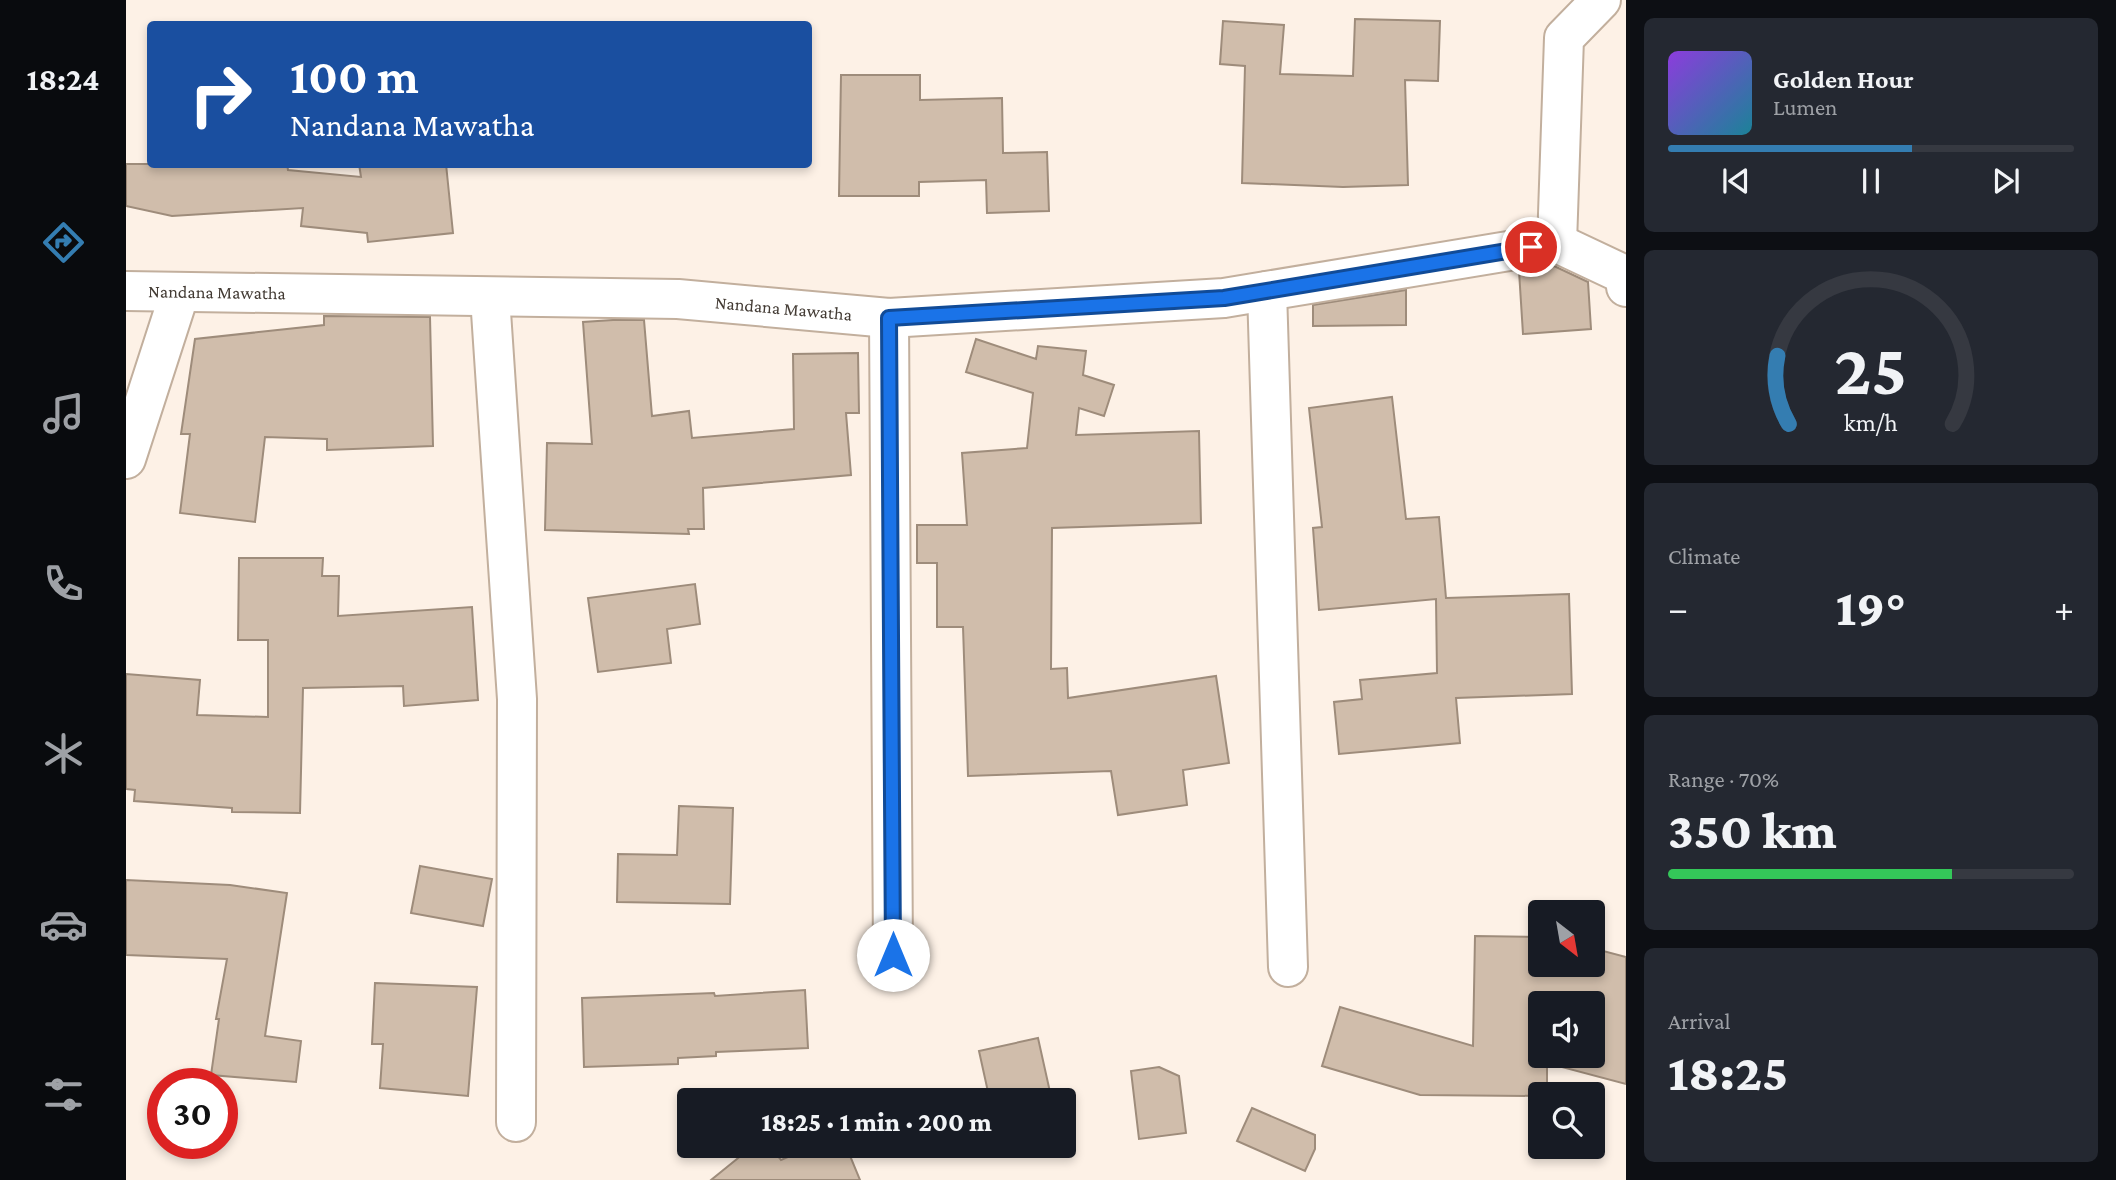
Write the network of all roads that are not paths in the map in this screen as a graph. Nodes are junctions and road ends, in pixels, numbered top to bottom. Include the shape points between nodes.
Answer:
1 (1601, 0) edge
2 (1557, 243) junction
3 (1626, 287) edge
4 (1267, 290) junction
5 (126, 291) edge
6 (180, 292) junction
7 (490, 297) junction
8 (889, 318) junction
9 (126, 459) edge
10 (893, 955) dead end
11 (1288, 967) dead end
12 (516, 1122) dead end

1 - 2 street via 1564,38
2 - 3 street via 1625,275
2 - 4 street, Nandana Mawatha
4 - 8 street, Nandana Mawatha via 1224,298
4 - 11 street
5 - 6 street, Nandana Mawatha
6 - 7 street, Nandana Mawatha
6 - 9 street
7 - 8 street, Nandana Mawatha via 678,299
7 - 12 street via 517,699
8 - 10 street

